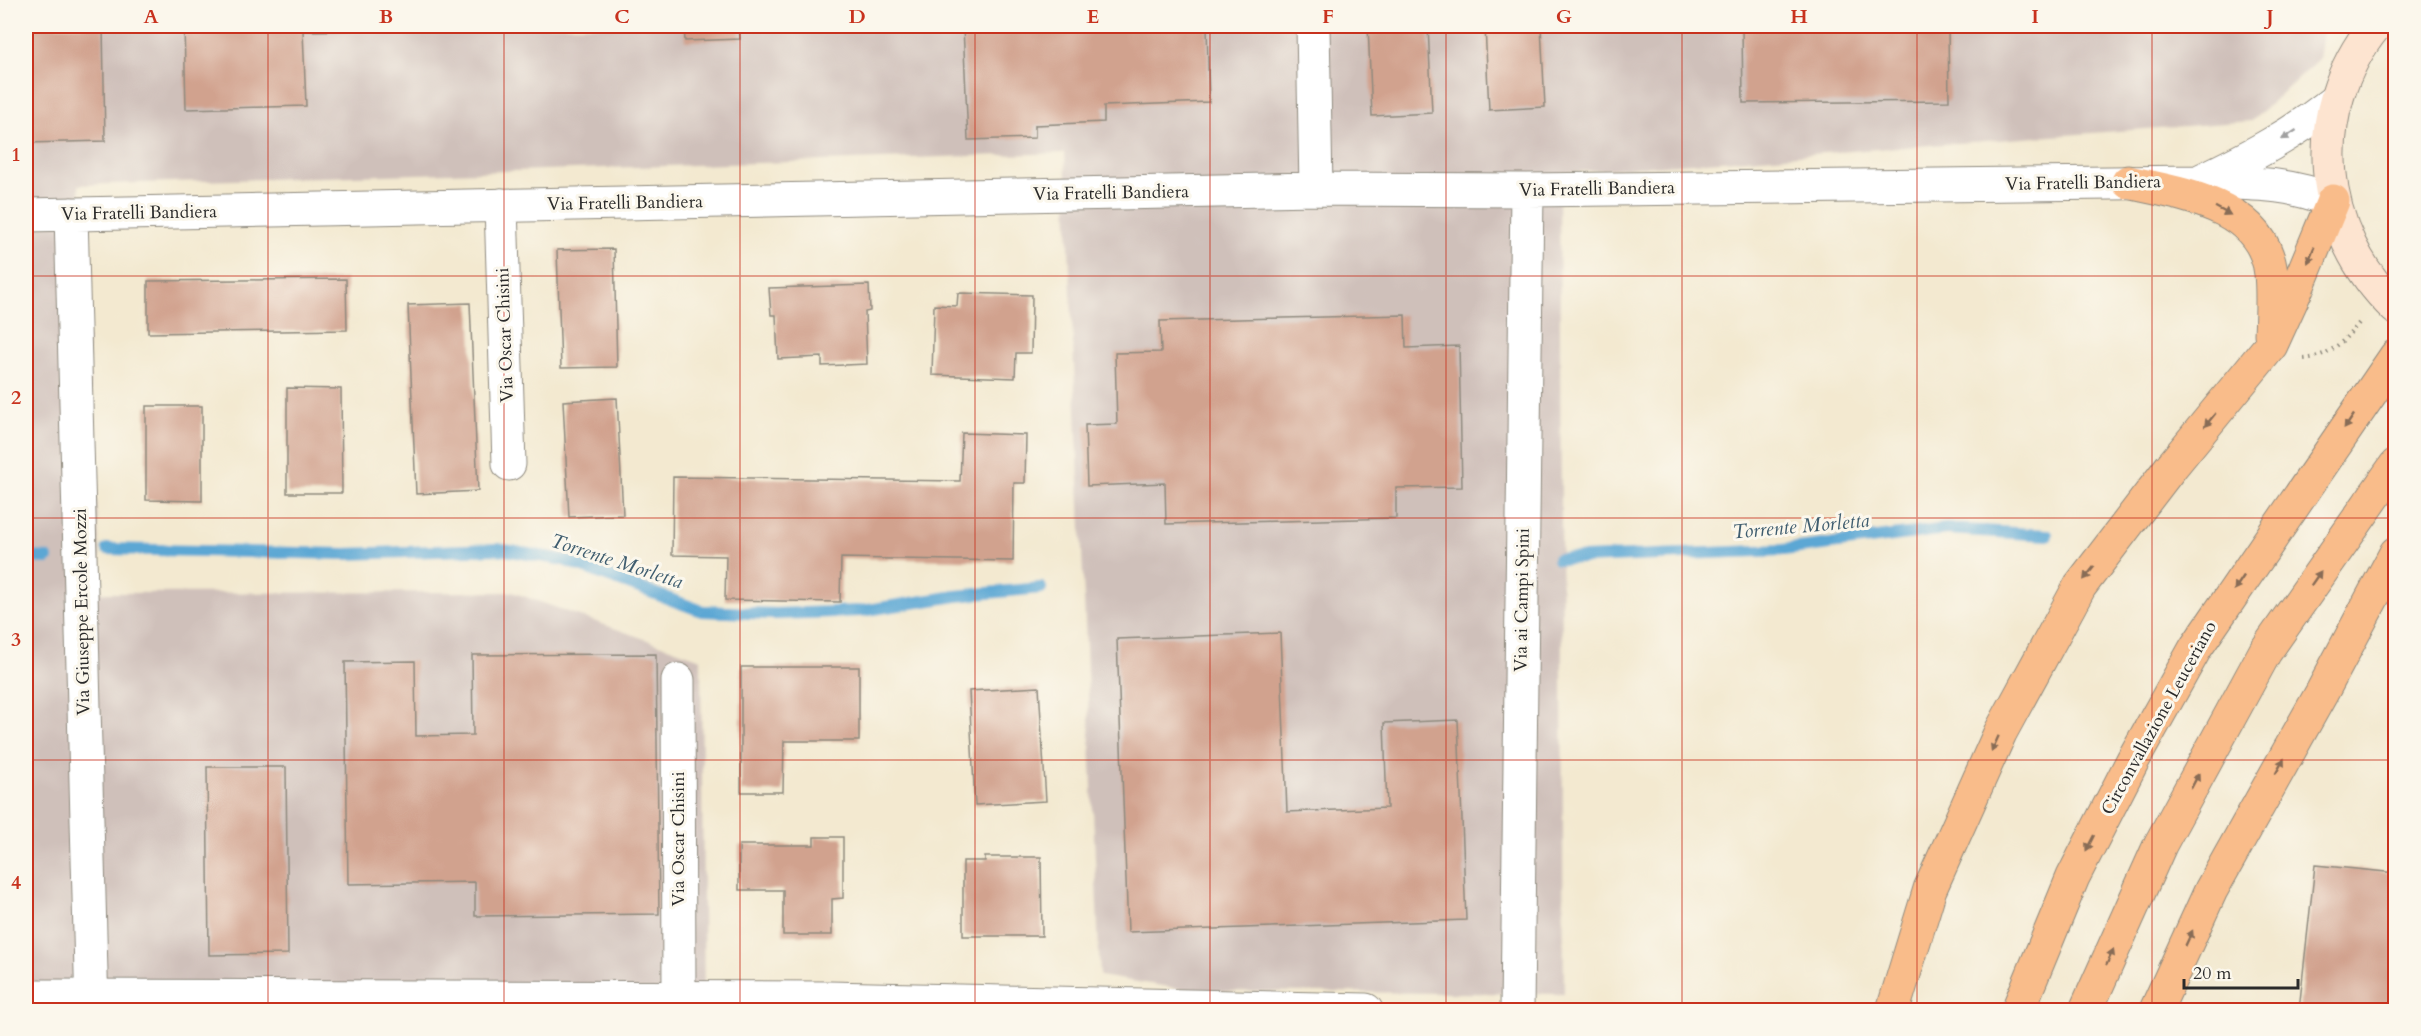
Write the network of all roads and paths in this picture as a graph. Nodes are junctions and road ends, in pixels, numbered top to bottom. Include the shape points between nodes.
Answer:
1 (1313, 26) edge
2 (2374, 26) edge
3 (2336, 99) junction
4 (2128, 182) junction
5 (2197, 182) junction
6 (1316, 189) junction
7 (1527, 190) junction
8 (2333, 201) junction
9 (501, 206) junction
10 (71, 214) junction
11 (26, 215) edge
12 (2396, 308) edge
13 (2366, 329) dead end
14 (2271, 345) junction
15 (2389, 365) edge
16 (509, 464) dead end
17 (2396, 465) edge
18 (2396, 553) edge
19 (678, 680) dead end
20 (26, 996) edge
21 (679, 997) junction
22 (92, 1003) edge
23 (1366, 1011) edge
24 (1517, 1011) edge
25 (1893, 1011) edge
26 (2018, 1011) edge
27 (2086, 1011) edge
28 (2156, 1011) edge

1 - 6 street
2 - 3 street via 2352,60
3 -> 5 street, Via Fratelli Bandiera via 2278,142
3 - 8 street via 2328,165
4 - 5 street, Via Fratelli Bandiera
4 - 7 street, Via Fratelli Bandiera
4 -> 14 highway via 2198,198 2252,229 2263,245 2271,272
5 - 8 street, Via Fratelli Bandiera via 2281,184
6 - 7 street, Via Fratelli Bandiera
6 - 9 street, Via Fratelli Bandiera
7 - 24 street, Via ai Campi Spini
8 - 12 street via 2354,257
8 -> 14 highway
9 - 10 street, Via Fratelli Bandiera
9 - 16 street, Via Oscar Chisini
10 - 11 street, Via Fratelli Bandiera
10 - 22 street, Via Giuseppe Ercole Mozzi
13 - 14 path via 2359,323 2339,346 2307,359 2287,358
14 -> 25 highway via 2080,586 2000,733 1930,889
15 -> 26 highway, Circonvallazione Leuceriano via 2194,649 2073,877
27 -> 17 highway via 2160,845 2265,652
28 -> 18 highway via 2211,890
19 - 21 street, Via Oscar Chisini
20 - 22 street
21 - 22 street
21 - 23 street

